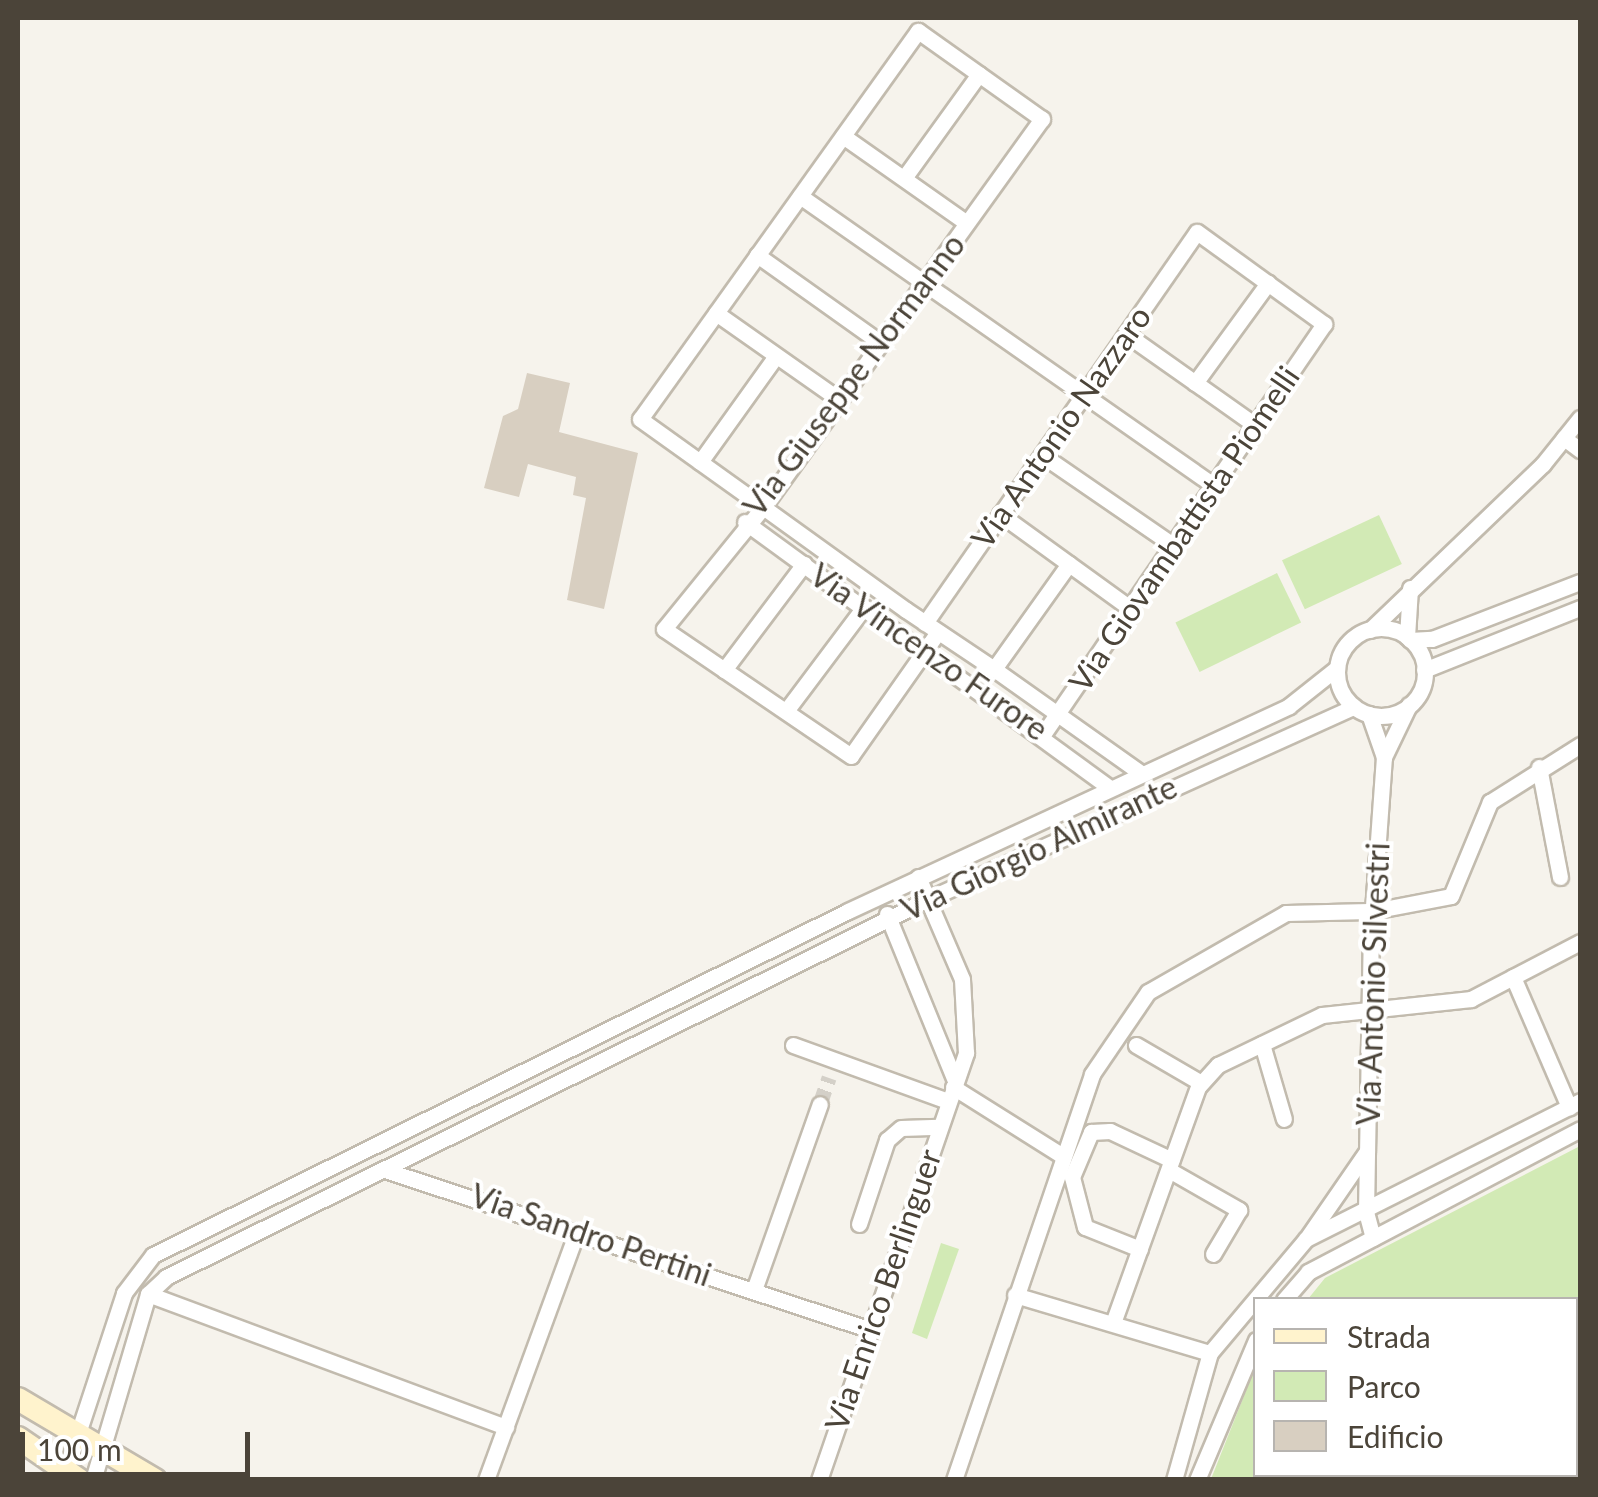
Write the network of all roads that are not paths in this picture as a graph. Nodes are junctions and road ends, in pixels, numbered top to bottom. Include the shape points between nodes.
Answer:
1 (978, 74) junction
2 (843, 136) junction
3 (904, 178) junction
4 (800, 196) junction
5 (968, 223) junction
6 (757, 255) junction
7 (924, 284) junction
8 (1268, 284) junction
9 (716, 313) junction
10 (1126, 334) junction
11 (881, 343) junction
12 (776, 356) junction
13 (1194, 383) junction
14 (1083, 395) junction
15 (840, 400) junction
16 (1580, 418) edge
17 (1255, 425) junction
18 (1564, 438) junction
19 (1580, 450) edge
20 (1042, 455) junction
21 (700, 462) junction
22 (1214, 486) junction
23 (763, 507) junction
24 (1000, 514) junction
25 (745, 522) junction
26 (1173, 544) junction
27 (804, 564) junction
28 (1069, 564) junction
29 (1580, 582) edge
30 (1410, 588) junction
31 (864, 608) junction
32 (1130, 608) junction
33 (1580, 608) edge
34 (932, 627) junction
35 (1370, 630) junction
36 (1409, 638) junction
37 (926, 650) junction
38 (1337, 668) junction
39 (994, 669) junction
40 (724, 670) junction
41 (1424, 670) junction
42 (1409, 705) junction
43 (1354, 706) junction
44 (786, 712) junction
45 (1370, 714) junction
46 (1056, 715) junction
47 (1044, 733) junction
48 (1580, 745) edge
49 (1384, 758) junction
50 (1539, 767) junction
51 (1140, 773) junction
52 (1110, 787) junction
53 (918, 877) junction
54 (1560, 877) dead end
55 (879, 896) junction
56 (928, 899) junction
57 (1373, 910) junction
58 (889, 919) junction
59 (1371, 938) junction
60 (1580, 942) edge
61 (1513, 977) junction
62 (1370, 1011) junction
63 (1262, 1044) junction
64 (794, 1045) dead end
65 (1136, 1045) dead end
66 (836, 1061) junction
67 (830, 1078) tunnel mouth
68 (1202, 1084) junction
69 (952, 1090) junction
70 (820, 1104) tunnel mouth
71 (1575, 1104) edge
72 (1284, 1119) dead end
73 (939, 1126) junction
74 (1580, 1130) edge
75 (435, 1146) junction
76 (1367, 1151) junction
77 (1062, 1155) junction
78 (1170, 1165) junction
79 (384, 1170) junction
80 (428, 1179) junction
81 (1366, 1212) junction
82 (859, 1224) dead end
83 (577, 1231) junction
84 (1374, 1238) junction
85 (1306, 1240) junction
86 (1140, 1249) junction
87 (1213, 1254) dead end
88 (754, 1290) junction
89 (148, 1294) junction
90 (1015, 1295) junction
91 (1258, 1297) edge
92 (1287, 1297) edge
93 (1253, 1302) edge
94 (1113, 1323) junction
95 (868, 1329) junction
96 (1253, 1347) edge
97 (1210, 1353) junction
98 (18, 1399) edge
99 (506, 1426) junction
100 (79, 1434) junction
101 (18, 1438) edge
102 (104, 1449) junction
103 (69, 1476) edge
104 (92, 1480) edge
105 (156, 1480) edge
106 (486, 1480) edge
107 (820, 1480) edge
108 (954, 1480) edge
109 (1174, 1480) edge
110 (1197, 1480) edge

1 - 2 street via 918,31
1 - 3 street
1 - 5 street, Via Giuseppe Normanno via 1042,119
2 - 3 street
2 - 4 street
3 - 5 street
4 - 6 street
4 - 7 street
5 - 7 street, Via Giuseppe Normanno
6 - 9 street
6 - 11 street
7 - 11 street, Via Giuseppe Normanno
7 - 14 street
8 - 10 street, Via Antonio Nazzaro via 1197,232
8 - 13 street
8 - 17 street, Via Giovambattista Piomelli via 1324,324
9 - 12 street
9 - 21 street, Via Vincenzo Furore via 640,419
10 - 13 street
10 - 14 street, Via Antonio Nazzaro
11 - 15 street, Via Giuseppe Normanno
12 - 15 street
12 - 21 street
13 - 17 street
14 - 20 street, Via Antonio Nazzaro
14 - 22 street
15 - 23 street, Via Giuseppe Normanno
16 - 18 street
17 - 22 street, Via Giovambattista Piomelli
18 - 19 street
18 - 30 street
20 - 24 street, Via Antonio Nazzaro
20 - 26 street
21 - 23 street, Via Vincenzo Furore
22 - 26 street, Via Giovambattista Piomelli
23 - 25 street, Via Giuseppe Normanno
23 - 34 street, Via Vincenzo Furore
24 - 28 street
24 - 34 street, Via Antonio Nazzaro
25 - 27 street, Via Vincenzo Furore
25 - 40 street, Via Giuseppe Normanno via 664,628
26 - 32 street, Via Giovambattista Piomelli
27 - 31 street, Via Vincenzo Furore
27 - 40 street
28 - 32 street
28 - 39 street
29 - 36 street via 1432,639
30 - 35 street
30 - 36 street
31 - 37 street, Via Vincenzo Furore
31 - 44 street
32 - 46 street, Via Giovambattista Piomelli
33 - 41 street
34 - 37 street, Via Antonio Nazzaro
34 - 39 street, Via Vincenzo Furore
35 - 36 street
35 - 38 street via 1346,646
36 - 41 street
37 - 44 street, Via Antonio Nazzaro via 851,756
37 - 47 street, Via Vincenzo Furore
38 - 43 street
38 - 51 street, Via Giorgio Almirante via 1289,706
39 - 46 street, Via Vincenzo Furore
40 - 44 street
41 - 42 street
42 - 45 street
42 - 49 street, Via Antonio Silvestri
43 - 45 street
43 - 56 street, Via Giorgio Almirante
45 - 49 street, Via Antonio Silvestri
46 - 47 street, Via Giovambattista Piomelli
46 - 51 street, Via Vincenzo Furore
47 - 52 street, Via Vincenzo Furore
48 - 50 street
49 - 57 street, Via Antonio Silvestri
50 - 54 street
50 - 57 street via 1490,802 1451,896
51 - 52 street, Via Giorgio Almirante
52 - 53 street, Via Giorgio Almirante
53 - 55 street, Via Giorgio Almirante
53 - 56 street, Via Enrico Berlinguer
55 - 58 street, Via Giorgio Almirante
55 - 100 street via 153,1255 124,1293
56 - 58 street, Via Giorgio Almirante
56 - 69 street, Via Enrico Berlinguer via 968,1014
57 - 59 street, Via Antonio Silvestri
58 - 69 street
58 - 75 street
59 - 62 street, Via Antonio Silvestri
59 - 77 street via 1368,911 1286,913 1148,992 1092,1074
60 - 61 street
61 - 62 street via 1471,999
61 - 71 street
62 - 63 street via 1322,1015
62 - 76 street, Via Antonio Silvestri
63 - 68 street via 1218,1065
63 - 72 street
64 - 66 street
65 - 68 street
66 - 67 street
66 - 69 street
68 - 78 street
69 - 73 street, Via Enrico Berlinguer
69 - 77 street
70 - 88 street, Via Sandro Pertini
71 - 81 street
73 - 82 street via 901,1128 887,1140
73 - 95 street, Via Enrico Berlinguer
74 - 84 street
75 - 79 street
75 - 80 street, Via Sandro Pertini
76 - 81 street, Via Antonio Silvestri
76 - 85 street
77 - 90 street
78 - 86 street
78 - 86 street via 1110,1131 1091,1132 1072,1177 1085,1227
78 - 87 street via 1239,1210
79 - 80 street, Via Sandro Pertini
79 - 89 street via 186,1266
80 - 83 street, Via Sandro Pertini
81 - 84 street, Via Antonio Silvestri
81 - 85 street
83 - 88 street, Via Sandro Pertini
83 - 99 street
84 - 92 street via 1308,1272
85 - 91 street
86 - 94 street
88 - 95 street, Via Sandro Pertini
89 - 99 street
89 - 102 street
90 - 94 street
90 - 108 street
93 - 97 street
94 - 97 street
95 - 107 street, Via Enrico Berlinguer
96 - 110 street
97 - 109 street
98 - 100 street
99 - 106 street
100 - 102 street
100 - 103 street
101 - 103 street
102 - 104 street
102 - 105 street

